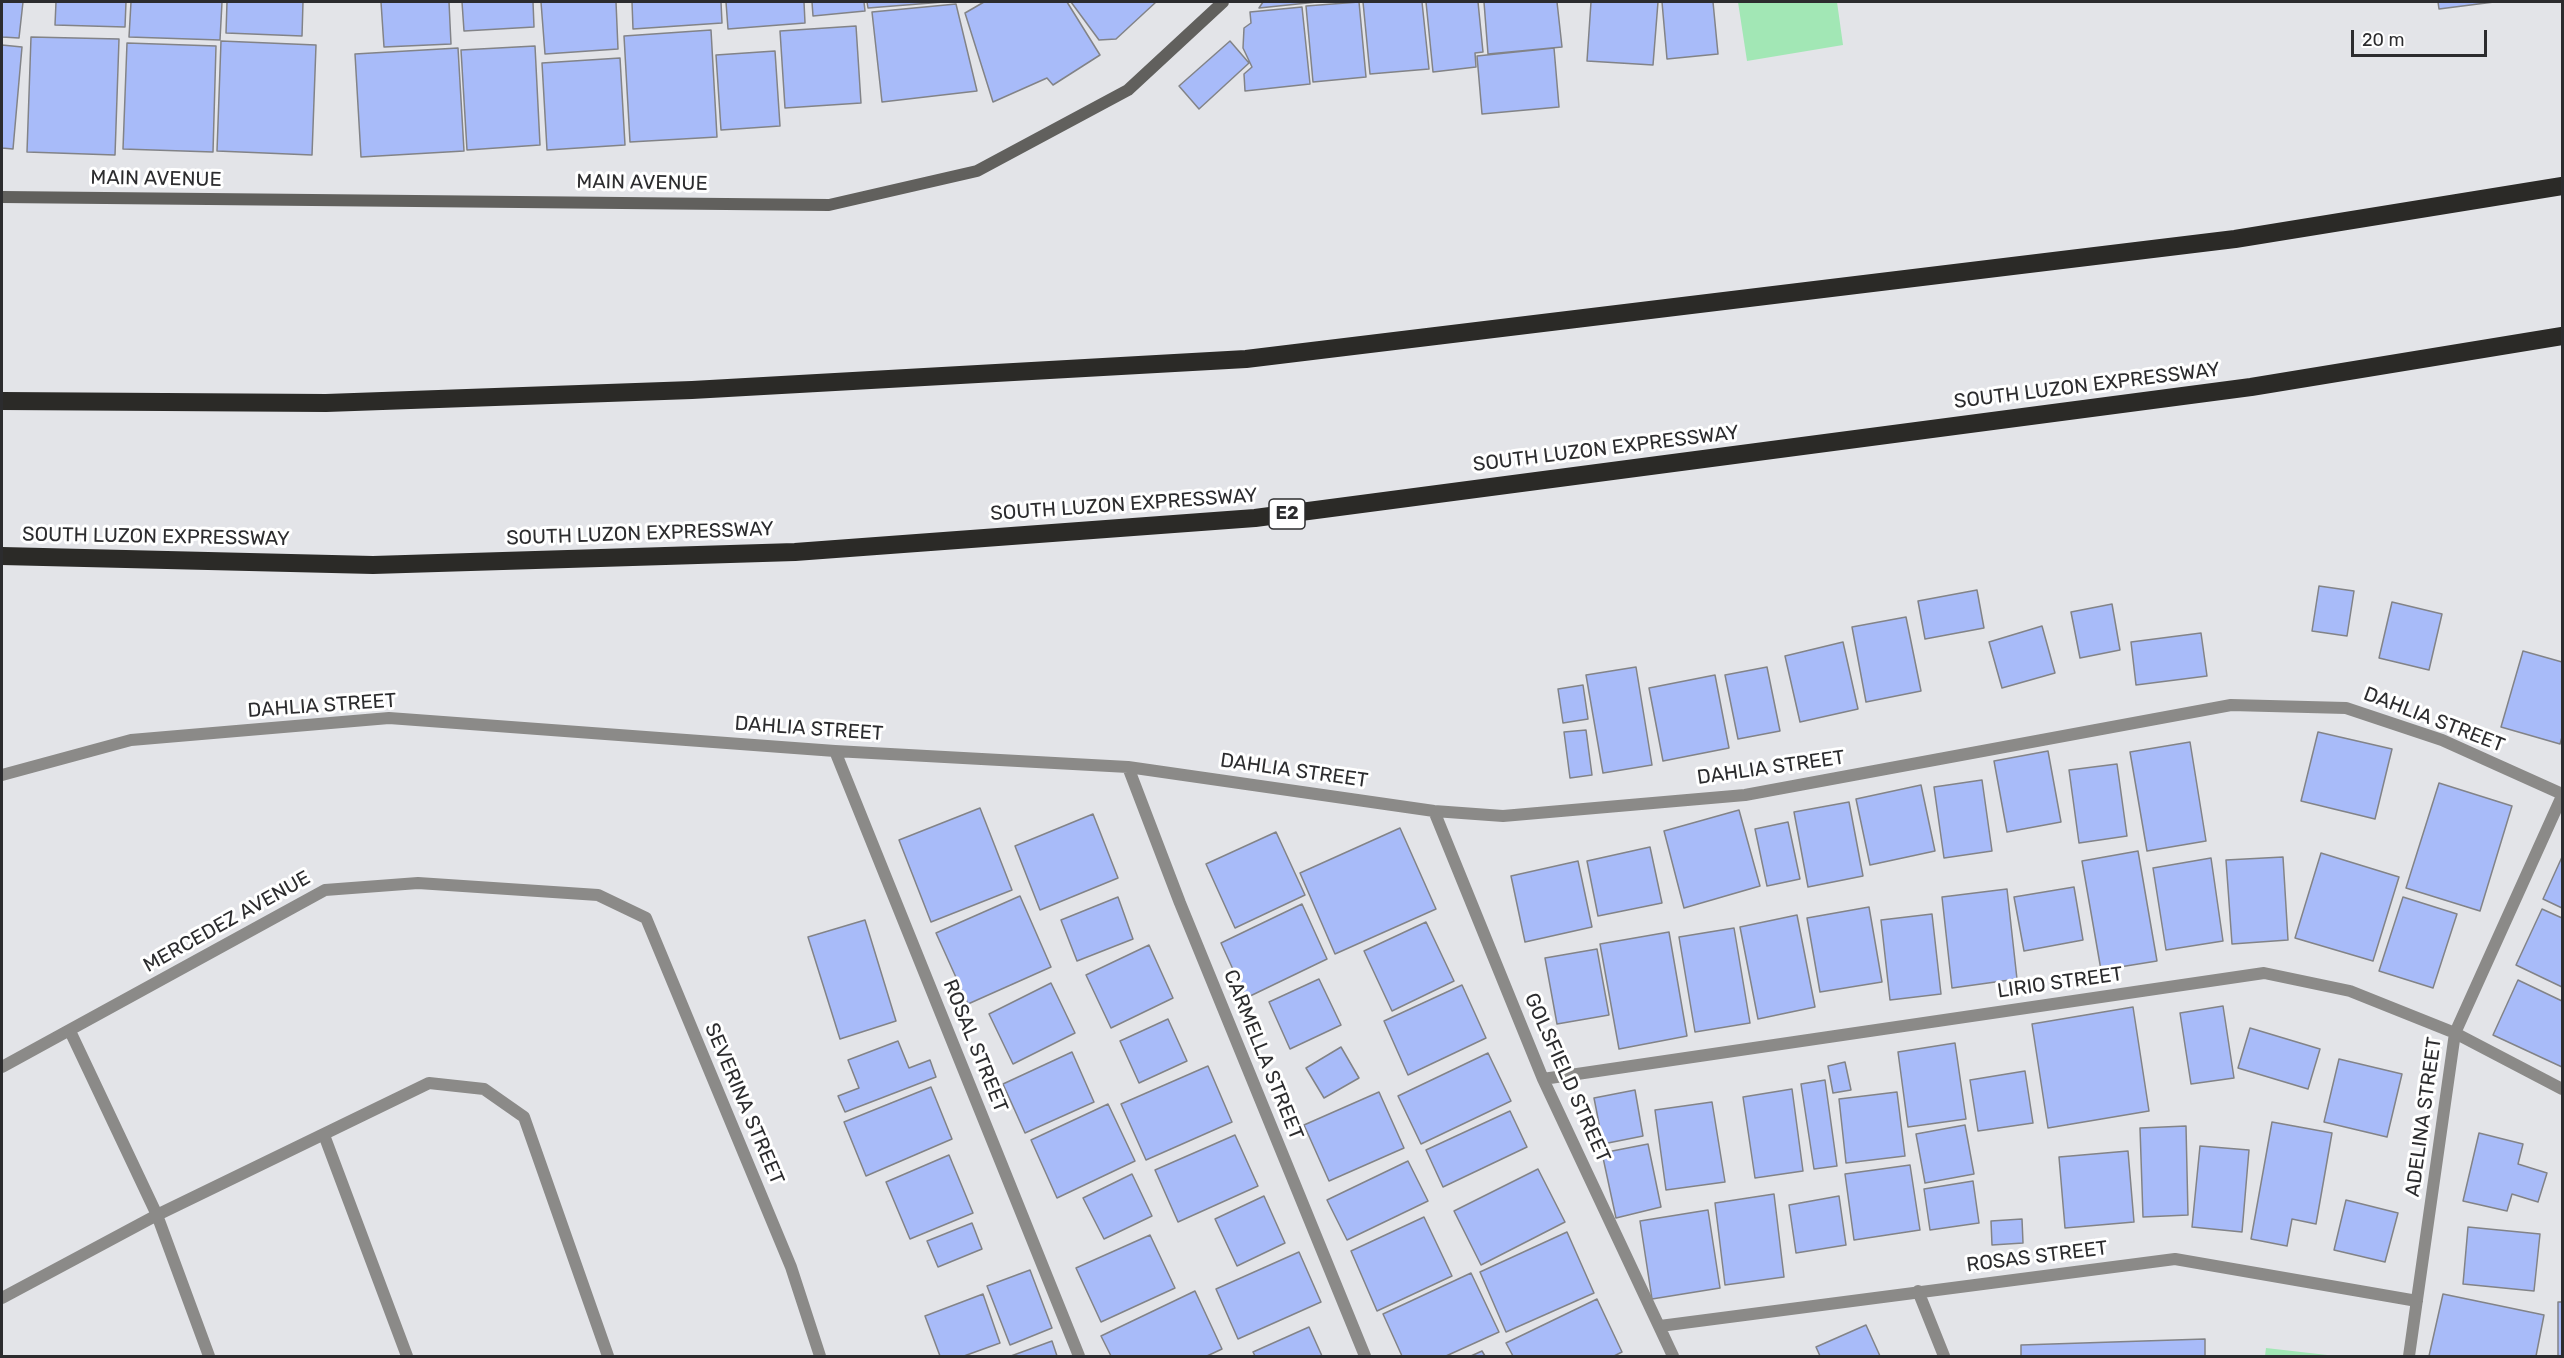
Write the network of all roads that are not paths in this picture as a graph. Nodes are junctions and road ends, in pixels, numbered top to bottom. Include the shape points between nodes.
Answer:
1 (1223, 2) edge
2 (2562, 186) edge
3 (2, 197) edge
4 (2562, 336) edge
5 (2, 400) edge
6 (2, 556) edge
7 (835, 751) junction
8 (1128, 767) junction
9 (2, 775) edge
10 (2562, 795) edge
11 (1434, 811) junction
12 (598, 895) joint
13 (70, 1031) junction
14 (2455, 1033) junction
15 (2, 1067) edge
16 (1543, 1079) junction
17 (2562, 1089) edge
18 (324, 1135) junction
19 (157, 1215) junction
20 (1918, 1292) junction
21 (2, 1298) edge
22 (2417, 1301) junction
23 (1660, 1326) junction
24 (209, 1356) edge
25 (407, 1356) edge
26 (608, 1356) edge
27 (820, 1356) edge
28 (1079, 1356) edge
29 (1365, 1356) edge
30 (1673, 1356) edge
31 (1944, 1356) edge
32 (2409, 1356) edge

1 - 3 street, MAIN AVENUE via 1128,90 977,171 829,205
2 - 5 highway via 2235,239 1246,359 692,390 338,402
4 - 6 highway, SOUTH LUZON EXPRESSWAY / E2 via 2251,387 1255,518 795,552 373,565
7 - 8 street, DAHLIA STREET
7 - 9 street, DAHLIA STREET via 389,718 131,740
7 - 28 street, ROSAL STREET
8 - 11 street, DAHLIA STREET
8 - 29 street, CARMELLA STREET
10 - 11 street, DAHLIA STREET via 2442,740 2346,708 2231,705 1745,795 1503,816
10 - 14 street, ADELINA STREET
11 - 16 street, GOLSFIELD STREET
12 - 13 street, MERCEDEZ AVENUE via 418,883 325,890
12 - 27 street, SEVERINA STREET via 646,918 791,1267
13 - 15 street, MERCEDEZ AVENUE
13 - 19 street
14 - 16 street, LIRIO STREET via 2350,991 2264,973
14 - 17 street, LIRIO STREET
14 - 22 street, ADELINA STREET
16 - 23 street, GOLSFIELD STREET
18 - 19 street
18 - 25 street
18 - 26 street via 429,1083 484,1089 524,1117
19 - 21 street
19 - 24 street
20 - 22 street, ROSAS STREET via 2175,1259
20 - 23 street, ROSAS STREET
20 - 31 street
22 - 32 street, ADELINA STREET
23 - 30 street, GOLSFIELD STREET

